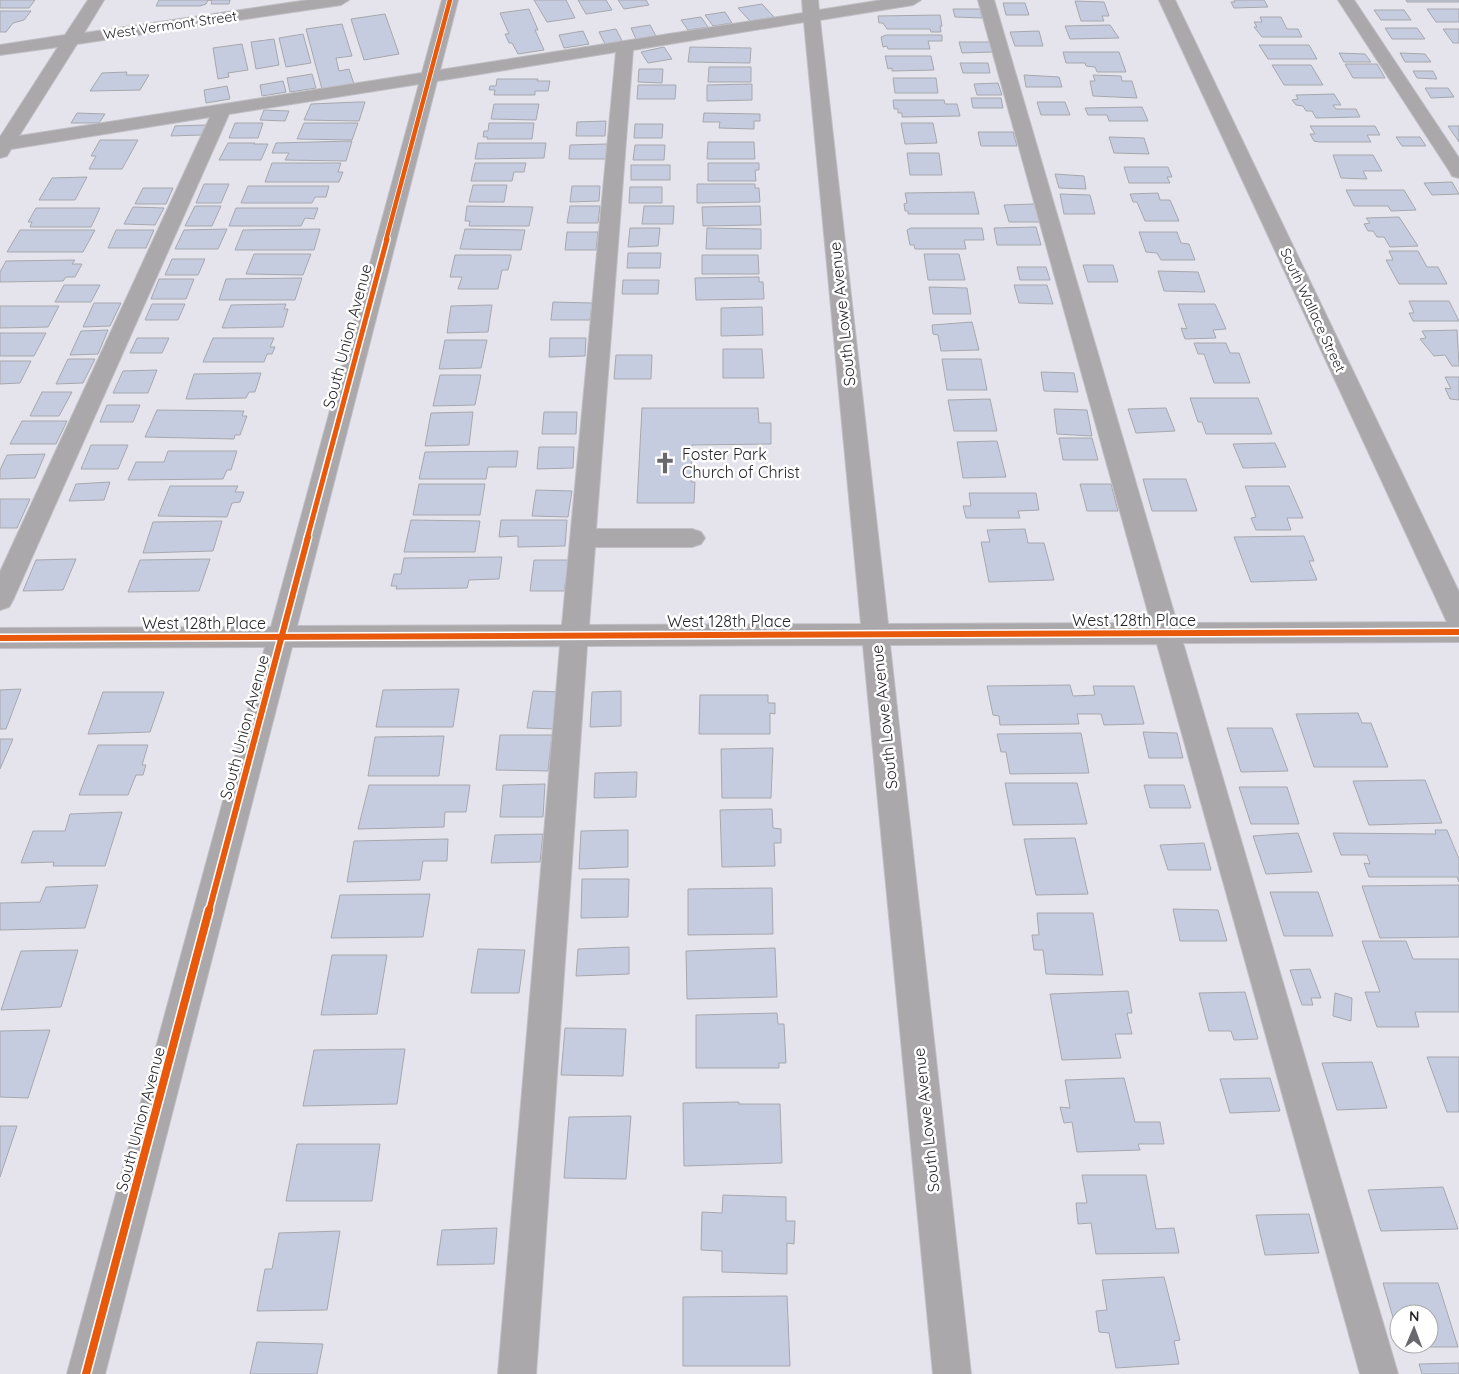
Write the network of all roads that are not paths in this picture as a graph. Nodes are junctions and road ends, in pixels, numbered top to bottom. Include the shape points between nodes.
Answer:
1 (96, 0) edge
2 (341, 0) edge
3 (450, 0) edge
4 (913, 0) edge
5 (986, 0) edge
6 (1167, 0) edge
7 (1346, 0) edge
8 (269, 5) edge
9 (811, 8) edge
10 (71, 39) junction
11 (625, 45) junction
12 (0, 50) edge
13 (429, 77) junction
14 (222, 110) junction
15 (2, 147) edge
16 (1459, 172) edge
17 (584, 538) junction
18 (692, 538) dead end
19 (0, 600) edge
20 (1459, 619) edge
21 (1459, 632) edge
22 (1168, 633) junction
23 (875, 634) junction
24 (575, 635) junction
25 (282, 636) junction
26 (0, 638) edge
27 (86, 1374) edge
28 (517, 1374) edge
29 (952, 1374) edge
30 (1379, 1374) edge

1 - 10 street
2 - 8 street, West Vermont Street
3 - 13 street, South Union Avenue
4 - 9 street
5 - 22 street
6 - 20 street, South Wallace Street
7 - 16 street
8 - 10 street, West Vermont Street
9 - 11 street
9 - 23 street, South Lowe Avenue
10 - 12 street, West Vermont Street
10 - 15 street
11 - 13 street
11 - 17 street
13 - 14 street
13 - 25 street, South Union Avenue
14 - 15 street
14 - 19 street
17 - 18 street
17 - 24 street
21 - 22 street, West 128th Place
22 - 23 street, West 128th Place
22 - 30 street
23 - 24 street, West 128th Place
23 - 29 street, South Lowe Avenue
24 - 25 street, West 128th Place
24 - 28 street
25 - 26 street, West 128th Place
25 - 27 street, South Union Avenue

